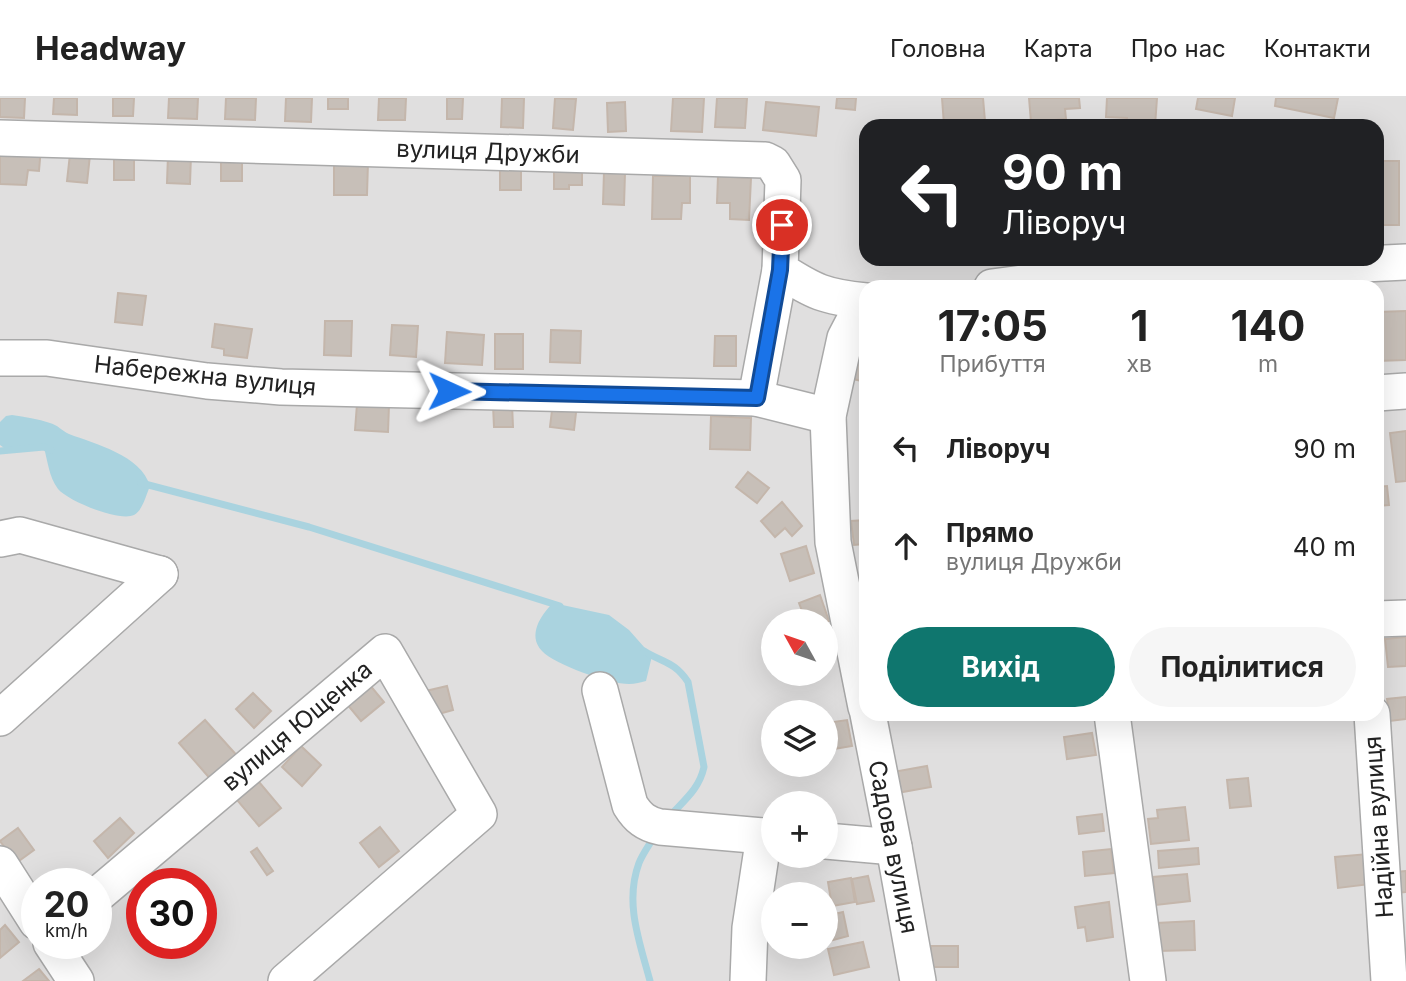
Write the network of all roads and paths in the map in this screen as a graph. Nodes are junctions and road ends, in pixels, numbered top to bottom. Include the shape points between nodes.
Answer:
1 (0, 138) edge
2 (1406, 262) edge
3 (1384, 263) edge
4 (1339, 266) edge
5 (780, 270) junction
6 (1104, 280) edge
7 (859, 300) edge
8 (859, 315) edge
9 (0, 358) edge
10 (1406, 391) edge
11 (1384, 393) edge
12 (757, 398) junction
13 (828, 416) junction
14 (0, 539) edge
15 (1406, 618) edge
16 (1384, 619) edge
17 (859, 672) edge
18 (600, 690) dead end
19 (0, 718) edge
20 (869, 721) edge
21 (1113, 721) edge
22 (1372, 721) edge
23 (761, 835) edge
24 (838, 842) edge
25 (894, 847) junction
26 (0, 864) edge
27 (762, 868) edge
28 (112, 882) edge
29 (21, 897) edge
30 (62, 959) edge
31 (76, 981) edge
32 (286, 981) edge
33 (748, 981) edge
34 (918, 981) edge
35 (1148, 981) edge
36 (1389, 981) edge

1 - 5 street, вулиця Дружби via 765,160 773,163 783,180
2 - 3 street
4 - 6 street
5 - 7 street via 810,290
5 - 12 street, вулиця Дружби
8 - 13 street via 845,338
9 - 12 street, Набережна вулиця via 47,358 281,387
10 - 11 street
12 - 13 street, Набережна вулиця
13 - 17 street via 833,542
14 - 19 street via 20,535 160,574
15 - 16 street
18 - 23 street via 630,805 637,816 660,827
20 - 25 street, Садова вулиця
21 - 35 street
22 - 36 street, Надійна вулиця
24 - 25 street
25 - 34 street, Садова вулиця
26 - 29 street
27 - 33 street via 750,928
28 - 32 street, вулиця Ющенка via 385,652 479,814
30 - 31 street

